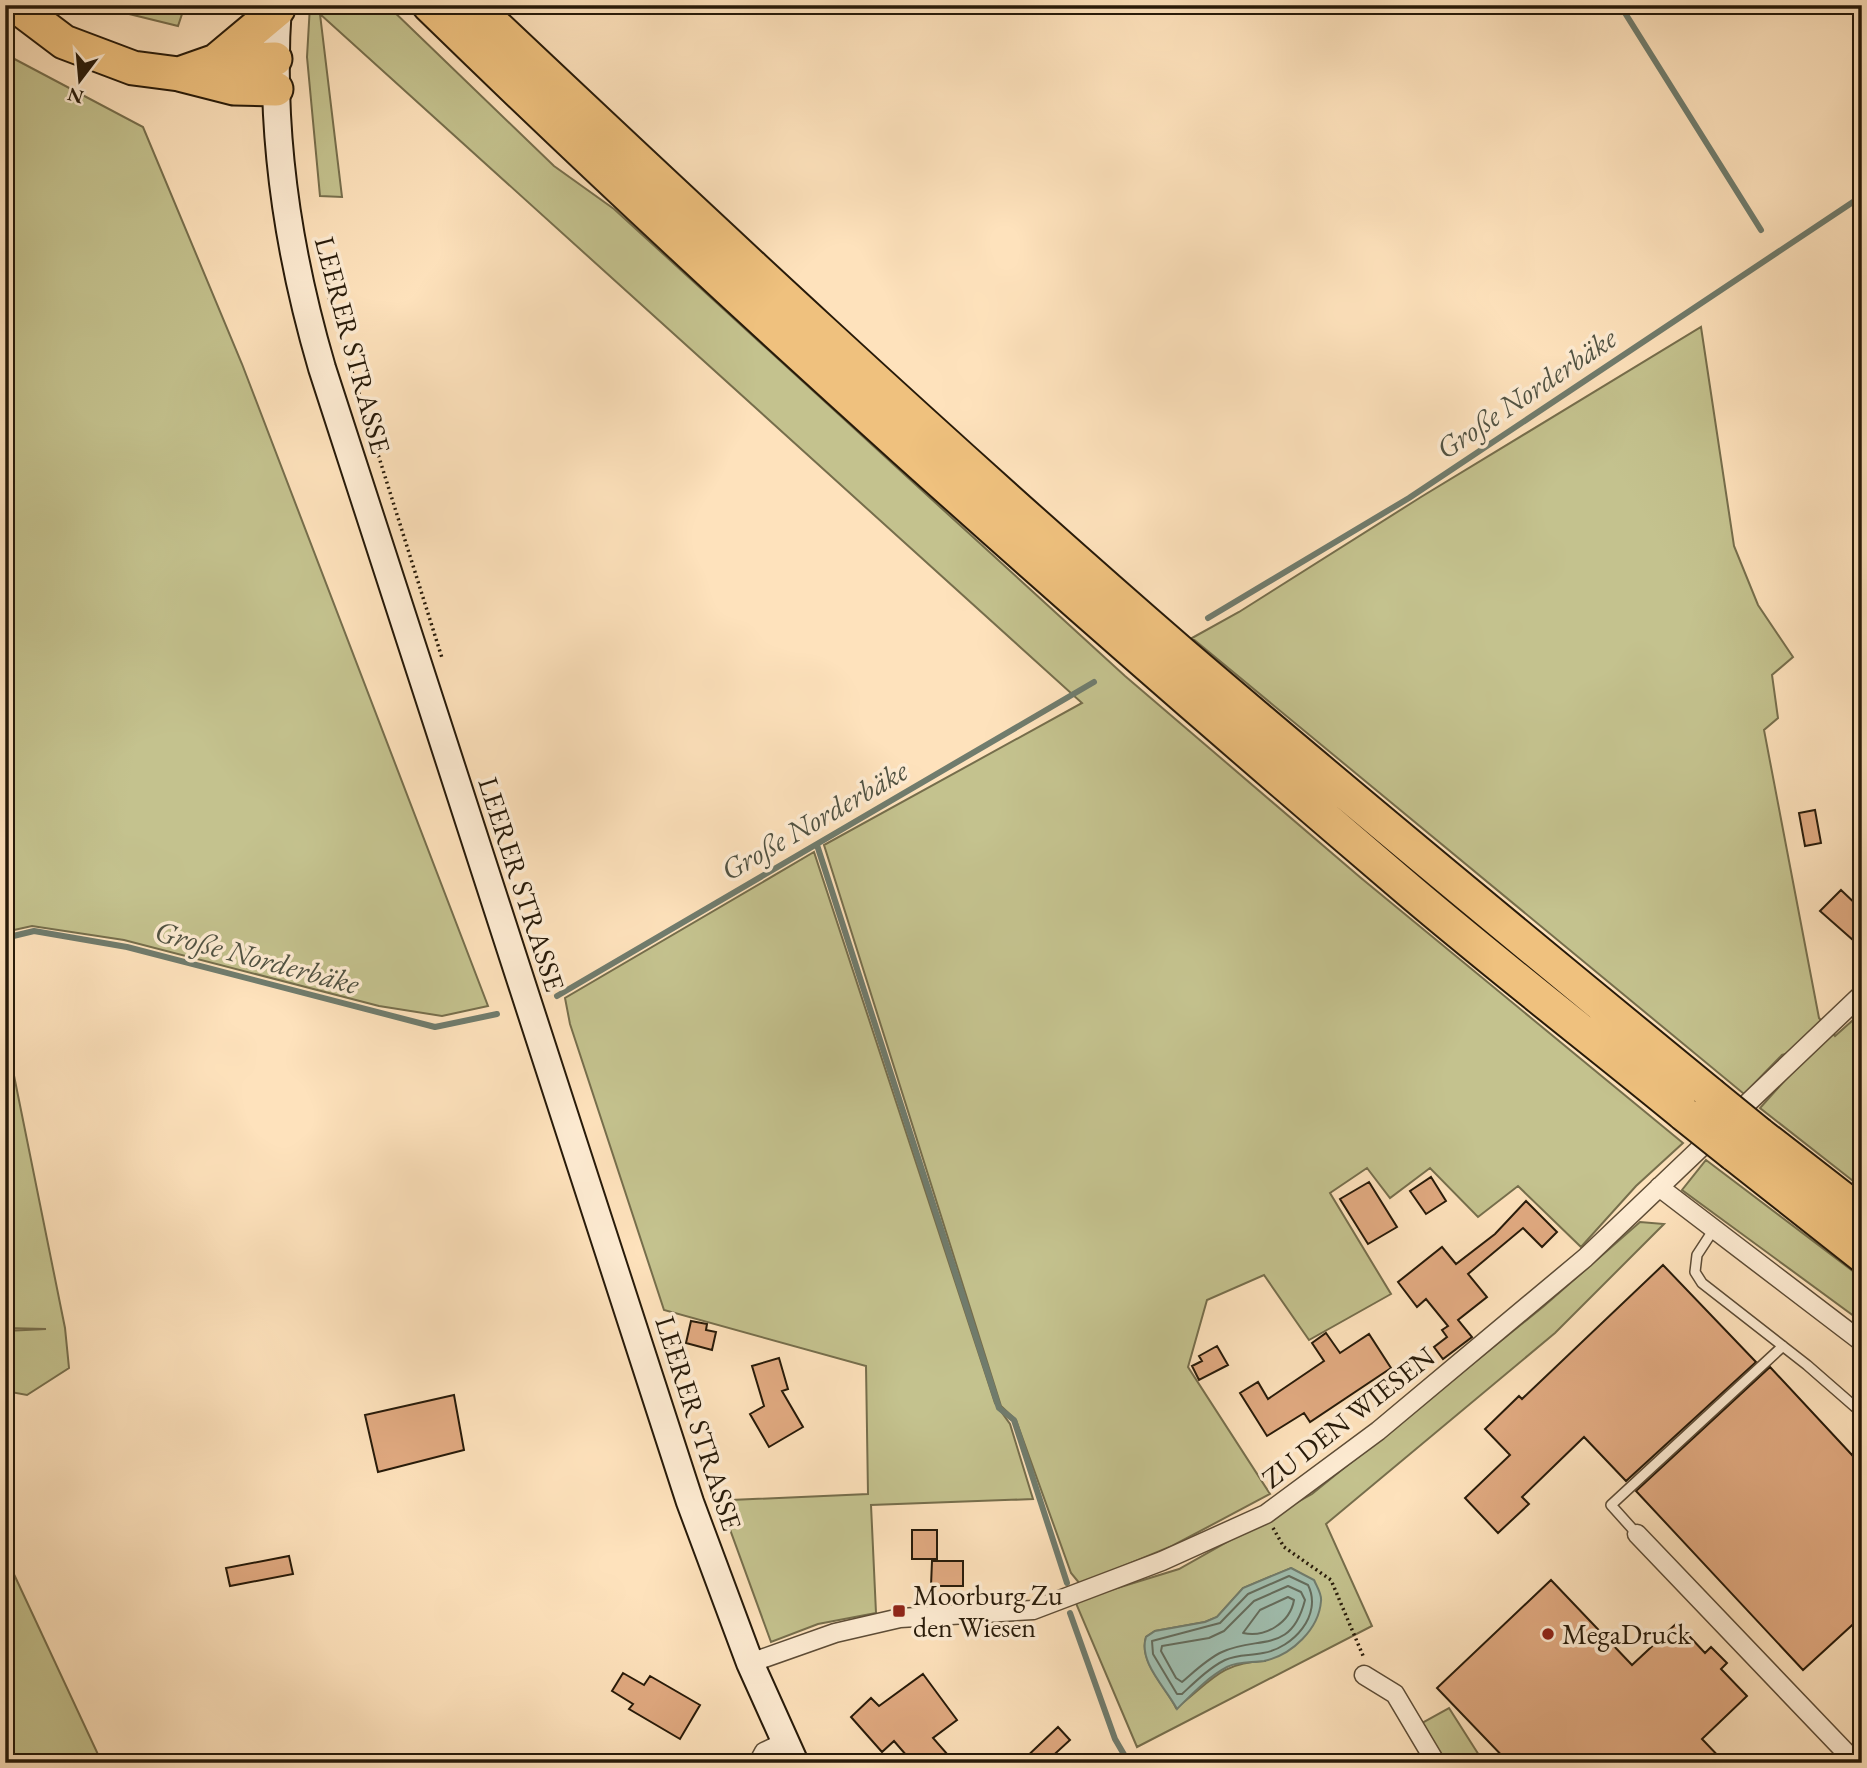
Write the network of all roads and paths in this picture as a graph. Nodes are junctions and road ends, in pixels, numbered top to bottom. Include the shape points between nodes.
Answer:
1 (15, 5) edge
2 (429, 5) edge
3 (473, 5) edge
4 (278, 7) edge
5 (216, 61) junction
6 (180, 74) junction
7 (276, 74) junction
8 (326, 290) dead end
9 (443, 660) dead end
10 (1862, 994) edge
11 (1746, 1144) junction
12 (1659, 1188) junction
13 (1862, 1214) edge
14 (1714, 1230) junction
15 (1862, 1255) edge
16 (1862, 1342) edge
17 (1783, 1346) junction
18 (1862, 1413) edge
19 (1266, 1514) junction
20 (1637, 1534) joint
21 (750, 1663) junction
22 (1364, 1675) joint
23 (790, 1753) edge
24 (758, 1763) edge
25 (1436, 1763) edge
26 (1856, 1763) edge

1 - 6 highway via 64,42 92,55 133,68
2 - 11 highway, bridge via 618,189 991,528 1401,883 1684,1114
3 - 11 highway, bridge via 685,206 1017,508 1424,861 1710,1094
4 - 5 highway
4 - 7 main road, LEERER STRASSE
5 - 6 highway
5 - 7 highway
6 - 7 highway via 234,88
7 - 21 main road, LEERER STRASSE via 278,157 287,223 321,368 690,1502
8 - 9 path
10 - 12 street, ZU DEN WIESEN
11 - 13 highway
11 - 15 highway
12 - 14 street
12 - 19 street, ZU DEN WIESEN via 1585,1258 1378,1431
14 - 16 street
14 - 17 lane via 1697,1255 1695,1272 1702,1283
17 - 18 lane
17 - 20 lane via 1611,1505
19 - 21 street, ZU DEN WIESEN via 1162,1561 1033,1610 900,1618 835,1633
19 - 22 path via 1284,1547 1331,1580 1364,1657
20 - 26 street
21 - 23 main road, LEERER STRASSE
22 - 25 street via 1395,1694
23 - 24 street via 764,1752

